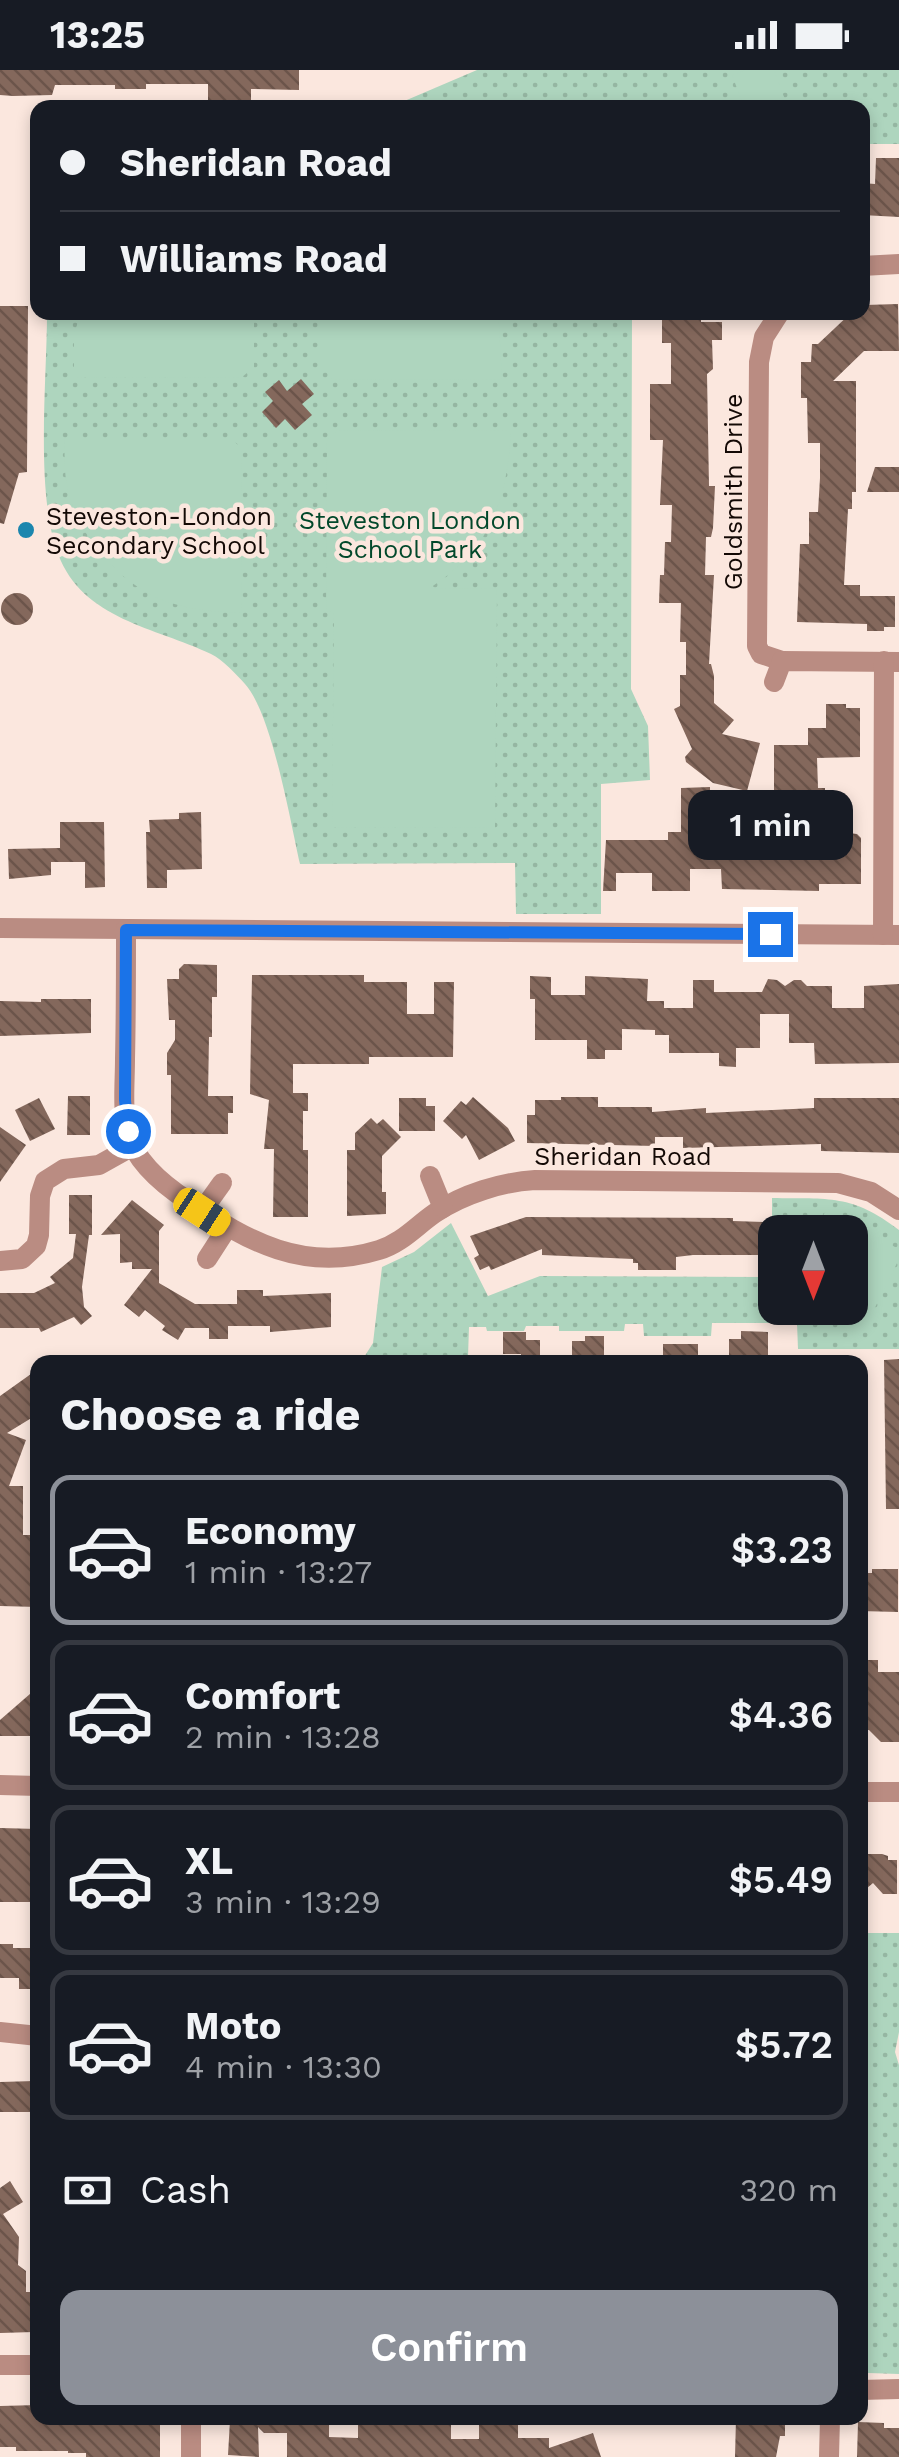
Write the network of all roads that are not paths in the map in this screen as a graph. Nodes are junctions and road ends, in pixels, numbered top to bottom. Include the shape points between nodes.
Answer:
1 (899, 264) edge
2 (870, 266) edge
3 (775, 320) edge
4 (782, 660) junction
5 (891, 661) edge
6 (774, 682) dead end
7 (0, 928) edge
8 (126, 930) junction
9 (891, 935) edge
10 (133, 1146) junction
11 (430, 1176) dead end
12 (222, 1183) dead end
13 (443, 1208) junction
14 (899, 1210) edge
15 (202, 1212) junction
16 (227, 1228) junction
17 (208, 1259) dead end
18 (0, 1261) edge
19 (0, 1785) edge
20 (30, 1786) edge
21 (868, 1792) edge
22 (899, 1792) edge
23 (0, 2032) edge
24 (30, 2035) edge
25 (0, 2365) edge
26 (30, 2366) edge
27 (899, 2389) edge
28 (868, 2390) edge
29 (191, 2425) edge
30 (830, 2425) edge
31 (191, 2457) edge
32 (829, 2457) edge

1 - 2 street
3 - 4 street, Goldsmith Drive via 759,362 758,646 761,654
4 - 5 street
4 - 6 street
5 - 9 street
7 - 8 street
8 - 9 street
8 - 10 street via 125,1108
10 - 15 street, Sheridan Road via 162,1182
10 - 18 street via 44,1181 36,1246 22,1259
11 - 13 street
12 - 15 street
13 - 14 street, Sheridan Road via 491,1188 535,1180 828,1182 861,1188
13 - 16 street, Sheridan Road via 394,1244 346,1256 283,1251
15 - 16 street, Sheridan Road
16 - 17 street
19 - 20 street
21 - 22 street
23 - 24 street
25 - 26 street
27 - 28 street
29 - 31 street
30 - 32 street

